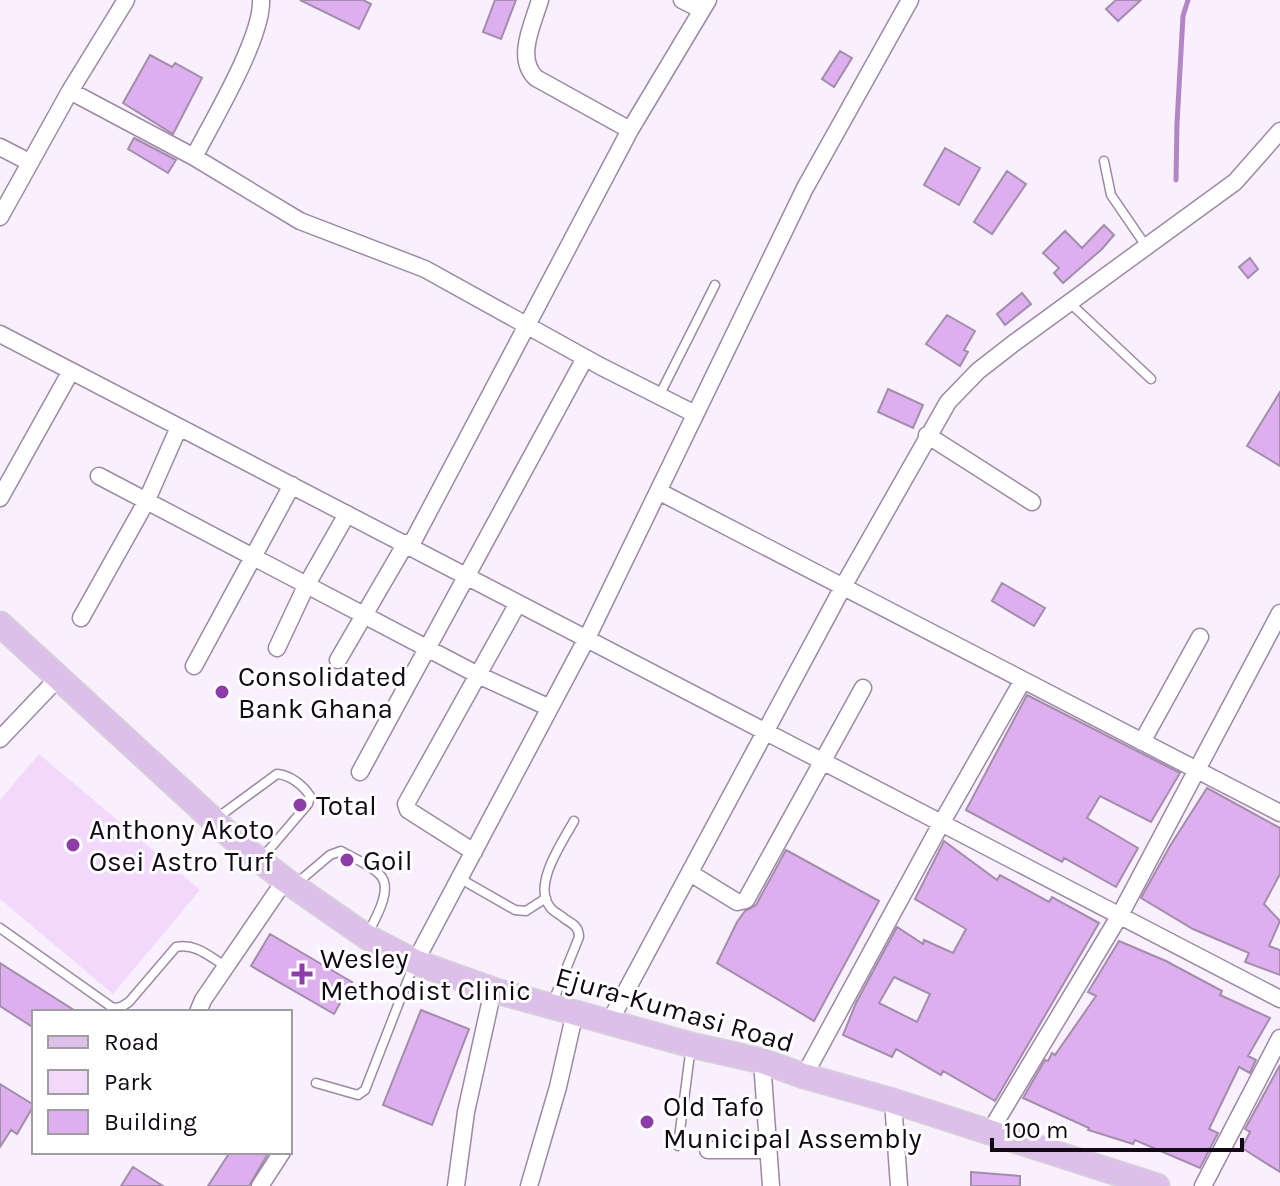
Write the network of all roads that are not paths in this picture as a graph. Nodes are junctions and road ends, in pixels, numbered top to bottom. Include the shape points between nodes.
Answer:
1 (126, 0) edge
2 (261, 0) edge
3 (540, 0) edge
4 (682, 0) edge
5 (910, 0) edge
6 (705, 5) edge
7 (70, 91) junction
8 (630, 130) junction
9 (1280, 131) edge
10 (0, 147) edge
11 (194, 157) junction
12 (1104, 161) dead end
13 (29, 162) junction
14 (0, 217) edge
15 (1146, 247) junction
16 (715, 285) dead end
17 (1070, 303) junction
18 (526, 325) junction
19 (0, 334) edge
20 (585, 358) junction
21 (71, 371) junction
22 (1151, 379) dead end
23 (659, 396) junction
24 (695, 414) junction
25 (179, 427) junction
26 (927, 435) junction
27 (99, 476) dead end
28 (292, 485) junction
29 (658, 491) junction
30 (0, 498) edge
31 (146, 502) junction
32 (1032, 502) dead end
33 (347, 514) junction
34 (409, 544) junction
35 (252, 557) junction
36 (466, 574) junction
37 (844, 585) junction
38 (306, 586) junction
39 (518, 603) junction
40 (1280, 613) edge
41 (365, 617) junction
42 (81, 618) dead end
43 (1, 629) edge
44 (1200, 637) dead end
45 (587, 638) junction
46 (277, 648) dead end
47 (426, 648) junction
48 (338, 660) dead end
49 (194, 666) dead end
50 (478, 675) junction
51 (59, 677) junction
52 (1023, 680) junction
53 (863, 688) dead end
54 (550, 708) junction
55 (767, 730) junction
56 (0, 739) edge
57 (1142, 742) junction
58 (824, 761) junction
59 (1198, 770) junction
60 (360, 772) dead end
61 (1280, 813) edge
62 (214, 821) junction
63 (574, 821) dead end
64 (942, 822) junction
65 (474, 852) junction
66 (260, 861) junction
67 (690, 873) junction
68 (459, 878) junction
69 (289, 883) junction
70 (546, 898) junction
71 (1120, 915) junction
72 (0, 928) edge
73 (367, 937) junction
74 (415, 962) junction
75 (225, 966) junction
76 (493, 990) junction
77 (1280, 999) edge
78 (563, 1009) junction
79 (199, 1010) edge
80 (610, 1021) junction
81 (1280, 1038) edge
82 (691, 1045) junction
83 (762, 1061) junction
84 (804, 1076) junction
85 (316, 1083) dead end
86 (893, 1101) junction
87 (989, 1133) junction
88 (678, 1146) dead end
89 (708, 1150) dead end
90 (768, 1150) junction
91 (281, 1154) edge
92 (260, 1186) edge
93 (456, 1186) edge
94 (529, 1186) edge
95 (771, 1186) edge
96 (899, 1186) edge
97 (1157, 1186) edge
98 (1203, 1186) edge

1 - 7 street
2 - 11 street via 244,56
3 - 8 street via 527,43 528,71
4 - 6 street
5 - 24 street via 805,188
6 - 8 street
7 - 11 street
7 - 13 street
8 - 18 street
9 - 15 street via 1235,182
10 - 13 street
11 - 18 street via 300,221 425,269
12 - 15 lane via 1111,195
13 - 14 street
15 - 17 street
16 - 23 lane
17 - 22 lane
17 - 26 street via 978,371 948,402
18 - 20 street
18 - 34 street
19 - 21 street
20 - 23 street
20 - 36 street
21 - 25 street
21 - 30 street
23 - 24 street
24 - 29 street
25 - 28 street
25 - 31 street
26 - 32 street
26 - 37 street
27 - 31 street
28 - 33 street
28 - 35 street
29 - 37 street
29 - 45 street
31 - 35 street
31 - 42 street
33 - 34 street
33 - 38 street
34 - 36 street
34 - 41 street
35 - 38 street
35 - 49 street
36 - 39 street
36 - 47 street
37 - 52 street
37 - 55 street
38 - 41 street
38 - 46 street
39 - 45 street
39 - 50 street
40 - 59 street
41 - 47 street
41 - 48 street
43 - 51 main road, Ejura-Kumasi Road
44 - 57 street
45 - 54 street
45 - 55 street
47 - 50 street
47 - 60 street
50 - 54 street
50 - 65 street via 406,804
51 - 56 street
51 - 62 main road, Ejura-Kumasi Road
52 - 57 street
52 - 64 street
53 - 58 street
54 - 65 street
55 - 58 street
55 - 67 street
57 - 59 street
58 - 64 street
58 - 67 street via 746,900 737,902
59 - 61 street
59 - 71 street
62 - 66 main road, Ejura-Kumasi Road
62 - 66 lane via 277,774 306,789 308,804
63 - 70 lane via 547,871
64 - 71 street
64 - 84 street
65 - 68 street
66 - 69 main road, Ejura-Kumasi Road
67 - 80 street
68 - 70 lane via 515,910 526,911
68 - 74 street
69 - 73 main road, Ejura-Kumasi Road
69 - 73 lane via 341,851 380,875 384,897
69 - 75 street
70 - 78 lane via 550,908 579,931
71 - 77 street
71 - 87 street
72 - 75 lane via 113,1008 129,1002 176,947 198,949
73 - 74 main road, Ejura-Kumasi Road
74 - 76 main road, Ejura-Kumasi Road
74 - 85 lane via 365,1090 358,1095
75 - 79 street
76 - 78 main road, Ejura-Kumasi Road
76 - 93 street
78 - 80 main road, Ejura-Kumasi Road
78 - 94 street via 558,1087
80 - 82 main road, Ejura-Kumasi Road
81 - 98 street
82 - 83 main road, Ejura-Kumasi Road
82 - 88 lane
83 - 84 main road, Ejura-Kumasi Road
83 - 90 street
84 - 86 main road, Ejura-Kumasi Road
86 - 87 main road, Ejura-Kumasi Road
86 - 96 street
87 - 97 main road, Ejura-Kumasi Road
89 - 90 street
90 - 95 street
91 - 92 street

